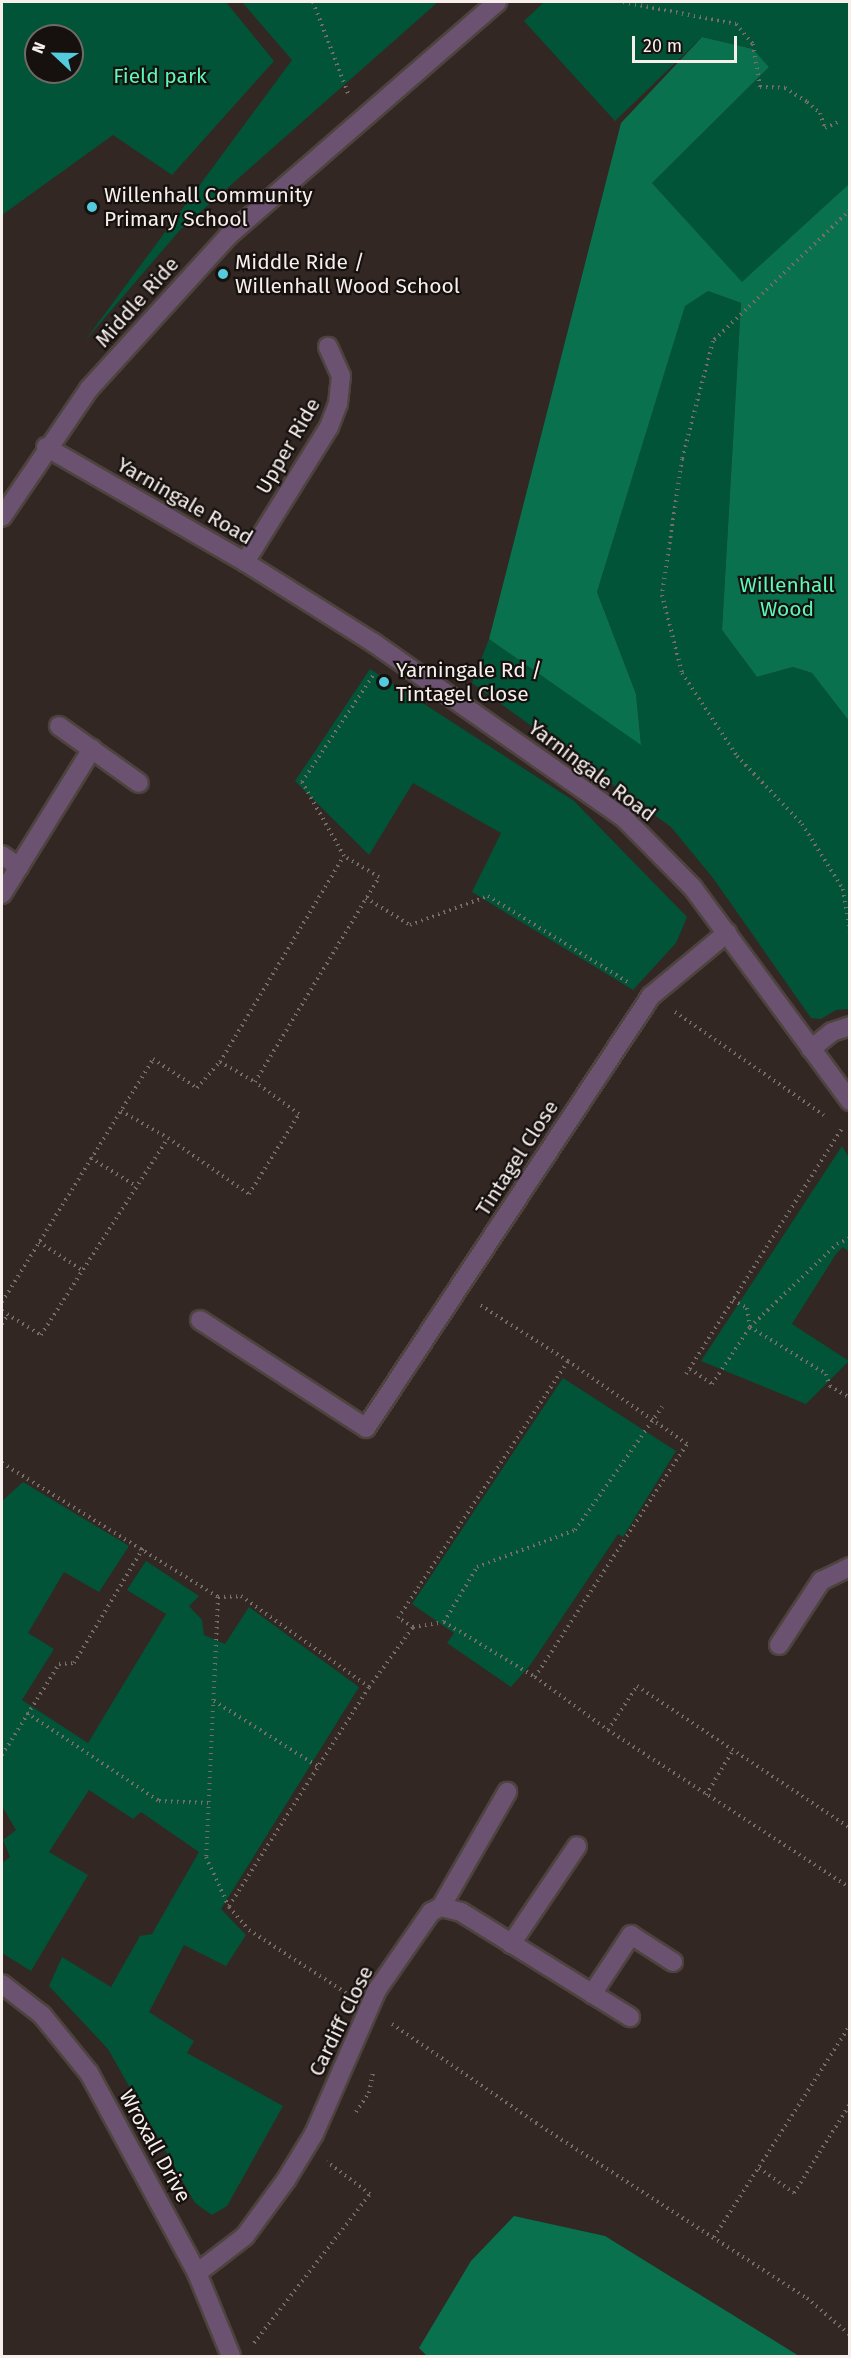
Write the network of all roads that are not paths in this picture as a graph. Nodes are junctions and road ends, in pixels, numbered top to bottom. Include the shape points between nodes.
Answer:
1 (497, 2) edge
2 (328, 347) dead end
3 (46, 447) junction
4 (2, 517) edge
5 (245, 562) junction
6 (59, 726) dead end
7 (92, 749) junction
8 (139, 783) dead end
9 (2, 855) edge
10 (19, 867) junction
11 (2, 894) edge
12 (727, 933) junction
13 (849, 1026) edge
14 (811, 1049) junction
15 (849, 1101) edge
16 (200, 1320) dead end
17 (849, 1567) edge
18 (779, 1646) dead end
19 (507, 1792) dead end
20 (577, 1846) dead end
21 (441, 1907) junction
22 (511, 1944) junction
23 (673, 1962) dead end
24 (2, 1984) edge
25 (592, 1994) junction
26 (630, 2017) dead end
27 (197, 2273) junction
28 (231, 2356) edge

1 - 3 street, Middle Ride via 228,236 89,389
2 - 5 street, Upper Ride via 341,376 338,404 329,427
3 - 4 street, Middle Ride
3 - 5 street, Yarningale Road
5 - 12 street, Yarningale Road via 388,652 624,818 662,853
6 - 7 street
7 - 8 street
7 - 10 street
9 - 10 street
10 - 11 street
12 - 14 street, Yarningale Road
12 - 16 street, Tintagel Close via 651,996 366,1428
13 - 14 street via 832,1032
14 - 15 street, Yarningale Road
17 - 18 street via 821,1581
19 - 21 street, Cardiff Close
20 - 22 street
21 - 22 street via 461,1912
21 - 27 street, Cardiff Close via 421,1924 368,2007 306,2147 245,2236
22 - 25 street
23 - 25 street via 631,1935
24 - 27 street, Wroxall Drive via 42,2015 76,2054 137,2157
25 - 26 street
27 - 28 street, Wroxall Drive

